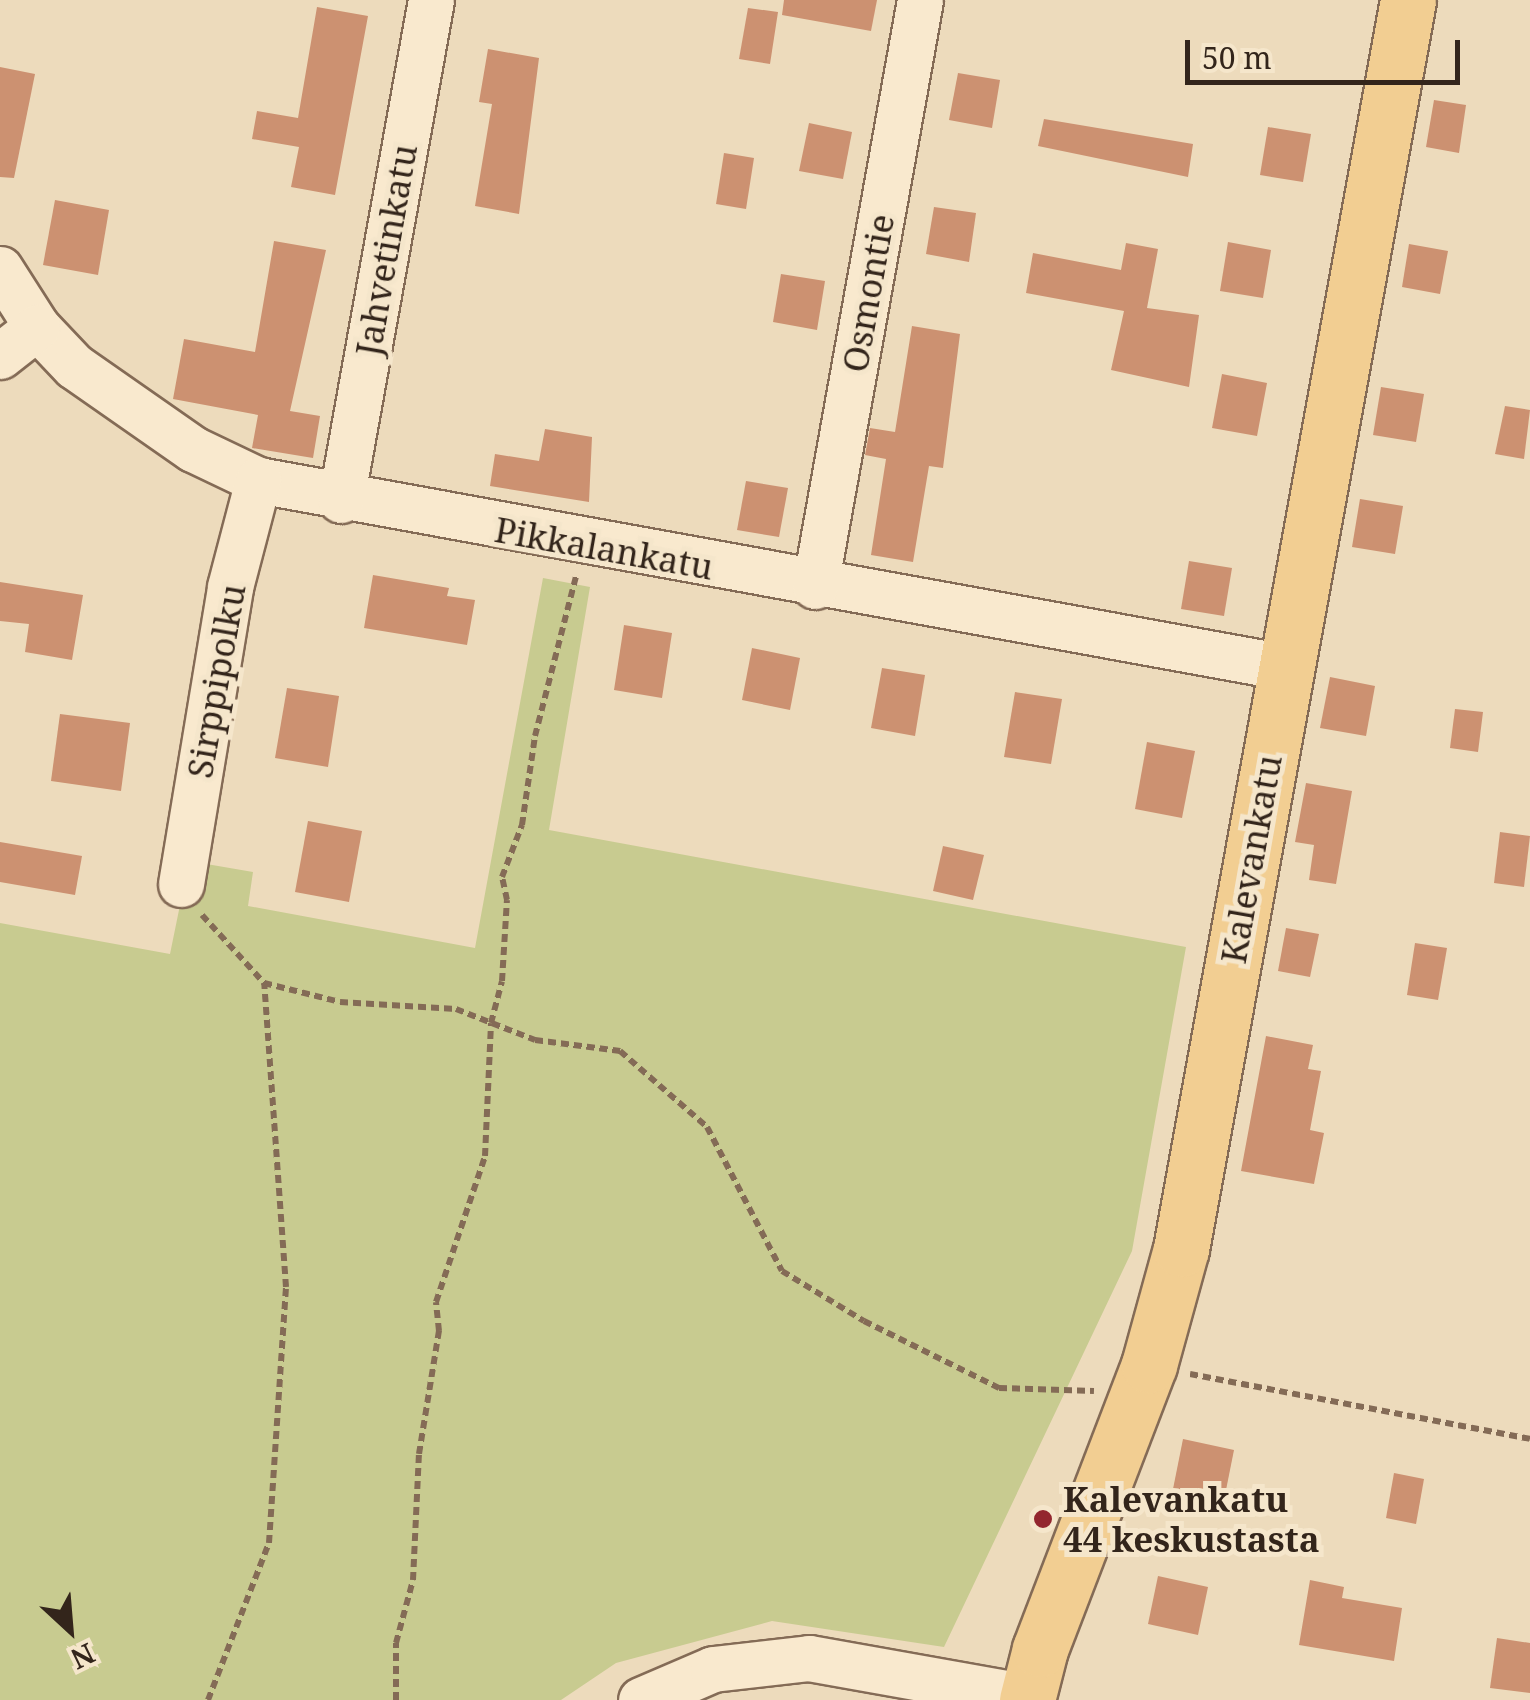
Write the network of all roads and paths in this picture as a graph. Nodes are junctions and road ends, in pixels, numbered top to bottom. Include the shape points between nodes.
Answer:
1 (430, 0) edge
2 (920, 0) edge
3 (1408, 0) edge
4 (0, 269) edge
5 (37, 327) junction
6 (0, 356) edge
7 (258, 480) junction
8 (341, 500) junction
9 (577, 572) dead end
10 (816, 586) junction
11 (1285, 667) junction
12 (182, 884) joint
13 (264, 983) junction
14 (491, 1023) junction
15 (1149, 1366) junction
16 (1096, 1391) dead end
17 (1530, 1439) edge
18 (1027, 1699) edge
19 (208, 1700) edge
20 (396, 1700) edge
21 (642, 1700) edge

1 - 8 street, Jahvetinkatu
2 - 10 street, Osmontie
3 - 11 main road, Kalevankatu
4 - 5 street, Pikkalankatu
5 - 6 street
5 - 7 street, Pikkalankatu via 124,405
7 - 8 street, Pikkalankatu
7 - 12 street, Sirppipolku via 230,587
8 - 10 street, Pikkalankatu
9 - 14 path via 535,736 522,825 502,877 508,900 502,982
10 - 11 street, Pikkalankatu
11 - 15 main road, Kalevankatu via 1181,1249
12 - 13 path via 206,921
13 - 14 path via 340,1002 456,1009
13 - 19 path via 286,1287 269,1543
14 - 16 path via 535,1040 620,1051 707,1127 782,1271 864,1322 999,1388
14 - 20 path via 484,1156 436,1302 440,1332 419,1454 413,1580 396,1643
15 - 17 path
15 - 18 main road, Kalevankatu
18 - 21 street via 809,1658 713,1669

